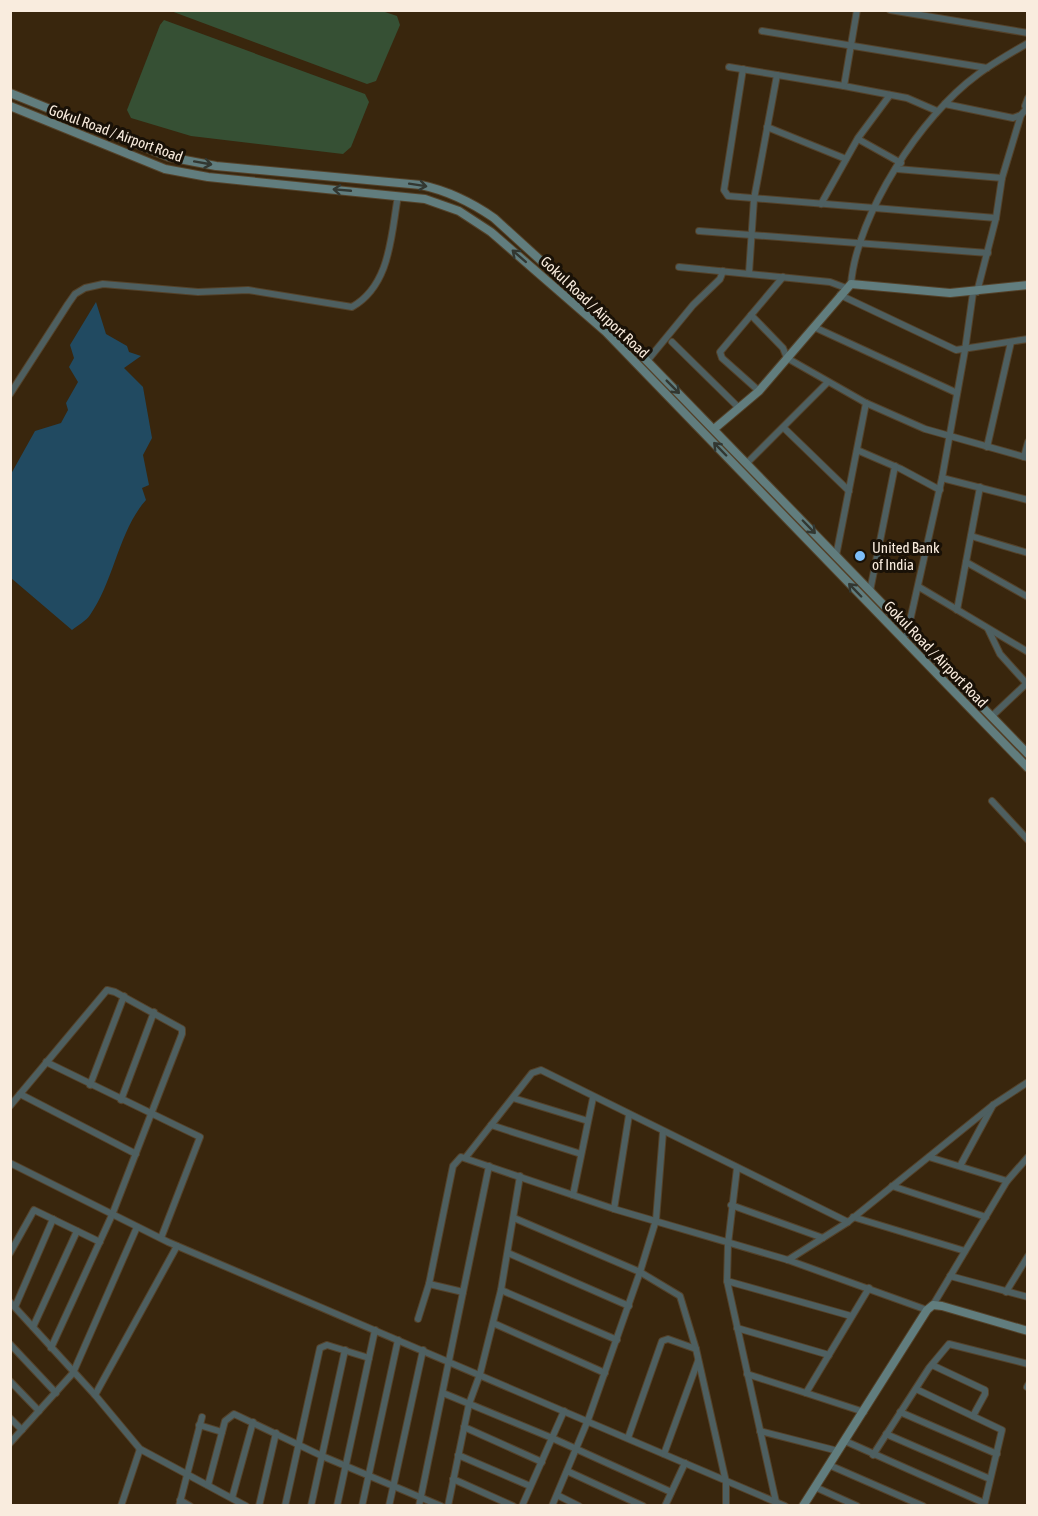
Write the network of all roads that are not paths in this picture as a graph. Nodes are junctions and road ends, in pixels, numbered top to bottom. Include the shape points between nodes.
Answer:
1 (857, 10) edge
2 (890, 10) edge
3 (762, 31) dead end
4 (1028, 33) edge
5 (1028, 43) edge
6 (851, 46) junction
7 (729, 66) dead end
8 (988, 68) junction
9 (743, 69) junction
10 (777, 75) junction
11 (844, 86) junction
12 (10, 93) edge
13 (890, 95) junction
14 (1028, 98) edge
15 (945, 104) junction
16 (10, 106) edge
17 (1027, 108) edge
18 (937, 111) junction
19 (1021, 115) junction
20 (767, 127) junction
21 (858, 139) junction
22 (846, 159) junction
23 (899, 166) junction
24 (1002, 178) junction
25 (398, 196) junction
26 (465, 199) junction
27 (754, 199) junction
28 (821, 204) junction
29 (476, 205) junction
30 (874, 208) junction
31 (459, 211) junction
32 (470, 218) junction
33 (996, 218) junction
34 (699, 231) dead end
35 (752, 233) junction
36 (861, 243) junction
37 (988, 253) junction
38 (679, 267) dead end
39 (723, 271) junction
40 (749, 273) junction
41 (783, 277) junction
42 (1028, 285) edge
43 (846, 289) junction
44 (975, 293) junction
45 (751, 315) junction
46 (814, 327) junction
47 (1028, 339) edge
48 (672, 342) dead end
49 (1011, 342) junction
50 (965, 350) junction
51 (787, 358) junction
52 (647, 361) junction
53 (827, 383) junction
54 (759, 391) junction
55 (957, 393) junction
56 (10, 394) edge
57 (866, 403) junction
58 (739, 408) junction
59 (784, 428) junction
60 (714, 429) junction
61 (949, 436) junction
62 (1028, 442) edge
63 (987, 447) junction
64 (857, 450) junction
65 (1026, 458) edge
66 (747, 463) junction
67 (895, 466) junction
68 (942, 478) junction
69 (980, 487) junction
70 (940, 490) junction
71 (849, 491) junction
72 (1028, 500) edge
73 (971, 536) junction
74 (1028, 553) edge
75 (836, 556) junction
76 (966, 562) junction
77 (919, 587) junction
78 (870, 591) junction
79 (1028, 597) edge
80 (957, 610) junction
81 (988, 628) junction
82 (909, 632) junction
83 (902, 639) junction
84 (1028, 652) edge
85 (1027, 684) edge
86 (991, 717) junction
87 (1028, 754) edge
88 (1028, 768) edge
89 (992, 801) dead end
90 (1028, 840) edge
91 (124, 996) junction
92 (153, 1012) junction
93 (46, 1062) junction
94 (1028, 1082) edge
95 (90, 1085) junction
96 (20, 1094) junction
97 (513, 1098) junction
98 (593, 1098) junction
99 (121, 1101) junction
100 (993, 1105) junction
101 (10, 1106) edge
102 (151, 1115) junction
103 (629, 1115) junction
104 (588, 1121) junction
105 (491, 1125) junction
106 (663, 1132) junction
107 (136, 1154) junction
108 (580, 1154) junction
109 (1028, 1156) edge
110 (466, 1157) junction
111 (929, 1157) junction
112 (10, 1163) edge
113 (489, 1166) junction
114 (960, 1166) junction
115 (737, 1168) junction
116 (520, 1176) junction
117 (1007, 1181) junction
118 (892, 1186) junction
119 (573, 1195) junction
120 (731, 1205) junction
121 (614, 1209) junction
122 (112, 1215) junction
123 (986, 1217) junction
124 (514, 1218) junction
125 (53, 1219) junction
126 (851, 1219) junction
127 (656, 1220) junction
128 (137, 1227) junction
129 (77, 1231) junction
130 (161, 1238) junction
131 (822, 1238) junction
132 (100, 1242) junction
133 (728, 1244) junction
134 (177, 1246) junction
135 (965, 1251) junction
136 (10, 1253) edge
137 (508, 1253) junction
138 (1028, 1256) edge
139 (788, 1260) junction
140 (640, 1272) junction
141 (950, 1276) junction
142 (727, 1281) junction
143 (429, 1284) junction
144 (869, 1288) junction
145 (501, 1290) junction
146 (463, 1292) junction
147 (1006, 1292) junction
148 (1028, 1297) edge
149 (13, 1305) edge
150 (629, 1306) junction
151 (930, 1308) junction
152 (851, 1316) junction
153 (418, 1319) dead end
154 (494, 1323) junction
155 (33, 1326) junction
156 (737, 1328) junction
157 (375, 1330) junction
158 (1028, 1331) edge
159 (398, 1340) junction
160 (617, 1340) junction
161 (10, 1344) edge
162 (51, 1348) junction
163 (696, 1349) junction
164 (345, 1350) junction
165 (423, 1350) junction
166 (829, 1355) junction
167 (369, 1358) junction
168 (698, 1360) junction
169 (449, 1361) junction
170 (1028, 1364) edge
171 (932, 1365) junction
172 (73, 1373) junction
173 (605, 1373) junction
174 (480, 1374) junction
175 (747, 1374) junction
176 (10, 1381) edge
177 (916, 1389) junction
178 (56, 1393) junction
179 (806, 1393) junction
180 (443, 1394) junction
181 (95, 1395) junction
182 (469, 1404) junction
183 (39, 1411) junction
184 (564, 1411) junction
185 (864, 1412) junction
186 (900, 1412) junction
187 (973, 1416) junction
188 (202, 1417) dead end
189 (10, 1418) edge
190 (588, 1420) junction
191 (253, 1422) junction
192 (199, 1425) junction
193 (464, 1427) junction
194 (22, 1430) junction
195 (760, 1431) junction
196 (222, 1432) junction
197 (276, 1433) junction
198 (886, 1434) junction
199 (552, 1438) junction
200 (628, 1438) junction
201 (845, 1441) junction
202 (10, 1443) edge
203 (299, 1445) junction
204 (140, 1449) junction
205 (576, 1449) junction
206 (838, 1451) junction
207 (664, 1454) junction
208 (997, 1454) junction
209 (458, 1455) junction
210 (873, 1455) junction
211 (322, 1456) junction
212 (542, 1462) junction
213 (685, 1463) junction
214 (829, 1465) junction
215 (346, 1466) junction
216 (567, 1471) junction
217 (186, 1474) junction
218 (369, 1475) junction
219 (453, 1479) junction
220 (990, 1479) junction
221 (726, 1482) junction
222 (208, 1485) junction
223 (393, 1486) junction
224 (530, 1486) junction
225 (815, 1487) junction
226 (671, 1492) junction
227 (557, 1495) junction
228 (421, 1497) junction
229 (232, 1498) junction
230 (776, 1502) junction
231 (179, 1503) edge
232 (984, 1504) edge
233 (121, 1506) edge
234 (190, 1506) edge
235 (246, 1506) edge
236 (259, 1506) edge
237 (285, 1506) edge
238 (311, 1506) edge
239 (337, 1506) edge
240 (362, 1506) edge
241 (389, 1506) edge
242 (419, 1506) edge
243 (441, 1506) edge
244 (448, 1506) edge
245 (513, 1506) edge
246 (522, 1506) edge
247 (552, 1506) edge
248 (579, 1506) edge
249 (643, 1506) edge
250 (665, 1506) edge
251 (726, 1506) edge
252 (784, 1506) edge
253 (803, 1506) edge
254 (857, 1506) edge
255 (923, 1506) edge

1 - 6 street
2 - 4 street
3 - 6 street
5 - 8 street
6 - 8 street
6 - 11 street
7 - 9 street
8 - 15 street
9 - 10 street
9 - 27 street via 724,190 729,196
10 - 11 street
10 - 20 street
11 - 13 street
12 -> 26 main road via 169,157 216,166 421,185
13 - 18 street
13 - 21 street
14 - 17 street
15 - 18 street
15 - 19 street via 1013,118
25 -> 16 main road, Gokul Road / Airport Road via 165,169
17 - 19 street
18 - 23 street
19 - 24 street
20 - 22 street
20 - 27 street
21 - 22 street
21 - 23 street
22 - 28 street
23 - 24 street
23 - 30 street
24 - 33 street
25 - 31 main road, Gokul Road / Airport Road via 425,199
25 - 56 street via 386,264 364,297 352,307 248,290 198,292 103,284 85,288 75,294
26 - 29 main road
26 - 31 main road
27 - 28 street
27 - 35 street
28 - 30 street
29 - 32 main road
29 - 52 main road
30 - 33 street
30 - 36 street
31 - 32 main road, Gokul Road / Airport Road
83 -> 32 main road, Gokul Road / Airport Road via 606,332
33 - 37 street
34 - 35 street
35 - 36 street
35 - 40 street
36 - 37 street
36 - 43 street
37 - 44 street
38 - 39 street
39 - 40 street
39 - 52 street
40 - 41 street
41 - 43 street via 830,282
41 - 45 street
42 - 44 main road
43 - 44 main road
43 - 46 main road
43 - 50 street via 950,348
44 - 50 street
45 - 51 street via 783,348
45 - 54 street via 720,355
46 - 51 main road
46 - 55 street
47 - 49 street
48 - 58 street
49 - 50 street
49 - 63 street
50 - 55 street
51 - 53 street
51 - 54 main road
52 -> 60 main road
53 - 57 street
53 - 59 street
54 - 58 main road
55 - 61 street
57 - 61 street
57 - 64 street
58 - 60 main road
59 - 66 street
59 - 71 street
60 - 66 main road
61 - 63 street
61 - 68 street
62 - 65 street
63 - 65 street
64 - 67 street
64 - 71 street
66 -> 75 main road
67 - 70 street
67 - 78 street
68 - 69 street
68 - 70 street
69 - 72 street
69 - 73 street
70 - 77 street
71 - 75 street
73 - 74 street
73 - 76 street
75 - 78 main road
76 - 79 street
76 - 80 street
77 - 80 street
77 - 82 street
78 - 82 main road
80 - 81 street
81 - 84 street
81 - 85 street via 1000,654
82 - 83 street
82 - 86 main road
83 - 88 main road, Gokul Road / Airport Road
85 - 86 street
86 - 87 main road
89 - 90 street
91 - 92 street
91 - 93 street via 107,990
91 - 95 street
92 - 99 street
92 - 102 street via 183,1031
93 - 95 street
93 - 96 street
94 - 100 street
95 - 99 street
96 - 101 street
96 - 107 street
97 - 98 street via 537,1070
97 - 104 street
97 - 105 street
98 - 103 street
98 - 104 street
99 - 102 street
100 - 111 street
100 - 114 street
102 - 107 street
102 - 130 street via 200,1137
103 - 106 street
103 - 121 street
104 - 108 street
105 - 108 street
105 - 110 street
106 - 115 street
106 - 127 street
107 - 122 street
108 - 119 street
109 - 117 street
110 - 113 street
110 - 143 street via 457,1158 453,1166
111 - 114 street
111 - 118 street
112 - 122 street
113 - 116 street
113 - 146 street
114 - 117 street
115 - 120 street
115 - 126 street
116 - 119 street
116 - 124 street
117 - 123 street
118 - 123 street
118 - 126 street
119 - 121 street
120 - 131 street
120 - 133 street
121 - 127 street
122 - 128 street
122 - 132 street
123 - 135 street
124 - 137 street
124 - 140 street
125 - 129 street
125 - 136 street via 32,1211
125 - 149 street
126 - 131 street
126 - 135 street
127 - 133 street
127 - 140 street
128 - 130 street
128 - 172 street
129 - 132 street
129 - 155 street
130 - 134 street
131 - 139 street
132 - 162 street
133 - 139 street
133 - 142 street
134 - 157 street
134 - 181 street
135 - 141 street
137 - 145 street
137 - 150 street
138 - 147 street
139 - 144 street
140 - 150 street
140 - 163 street via 680,1296
141 - 147 street
141 - 151 street
142 - 152 street
142 - 156 street
143 - 146 street
143 - 153 street
144 - 151 street
144 - 152 street
145 - 154 street
145 - 160 street
146 - 169 street
147 - 148 street
149 - 155 street
150 - 160 street
151 - 158 main road
151 - 185 main road
152 - 166 street
154 - 173 street
154 - 174 street
155 - 162 street
156 - 166 street
156 - 175 street
157 - 159 street
157 - 167 street
159 - 165 street
159 - 218 street
160 - 173 street
161 - 178 street
162 - 172 street
163 - 168 street
163 - 200 street via 668,1339 662,1341
164 - 167 street
164 - 203 street via 327,1345 321,1348
164 - 211 street
165 - 169 street
165 - 223 street
166 - 179 street
167 - 215 street
168 - 207 street
168 - 221 street
169 - 174 street
169 - 180 street
170 - 171 street via 954,1343
171 - 177 street
171 - 187 street via 985,1390
172 - 178 street
172 - 181 street
173 - 190 street
174 - 182 street
174 - 184 street
175 - 179 street
175 - 195 street
176 - 183 street
177 - 186 street
177 - 187 street
178 - 183 street
179 - 185 street
180 - 182 street
180 - 228 street
181 - 204 street
182 - 193 street
182 - 199 street
183 - 194 street
184 - 190 street
184 - 199 street
185 - 201 main road
186 - 198 street
186 - 208 street
187 - 208 street via 1002,1430
188 - 192 street
189 - 194 street
190 - 200 street
190 - 205 street
191 - 196 street via 234,1414 225,1421
191 - 197 street
191 - 229 street
192 - 196 street
192 - 217 street
193 - 209 street
193 - 212 street
194 - 202 street
195 - 206 street
195 - 230 street
196 - 222 street
197 - 203 street
197 - 236 street
198 - 210 street
198 - 220 street
199 - 205 street
199 - 212 street
200 - 207 street
201 - 206 main road
201 - 210 street
203 - 211 street
203 - 237 street
204 - 217 street
204 - 233 street
205 - 216 street
205 - 226 street
206 - 214 main road
207 - 213 street
208 - 220 street
209 - 219 street
209 - 224 street
210 - 232 street
211 - 215 street
211 - 238 street
212 - 224 street
213 - 221 street
213 - 226 street
214 - 225 main road
214 - 255 street
215 - 218 street
215 - 239 street
216 - 227 street
216 - 249 street
217 - 222 street
217 - 231 street
218 - 223 street
218 - 240 street
219 - 244 street
219 - 245 street
220 - 232 street
221 - 230 street
221 - 251 street
222 - 229 street
223 - 228 street
223 - 241 street
224 - 246 street
225 - 253 main road
225 - 254 street
226 - 250 street
227 - 247 street
227 - 248 street
228 - 242 street
228 - 243 street
229 - 235 street
230 - 252 street
231 - 234 street

